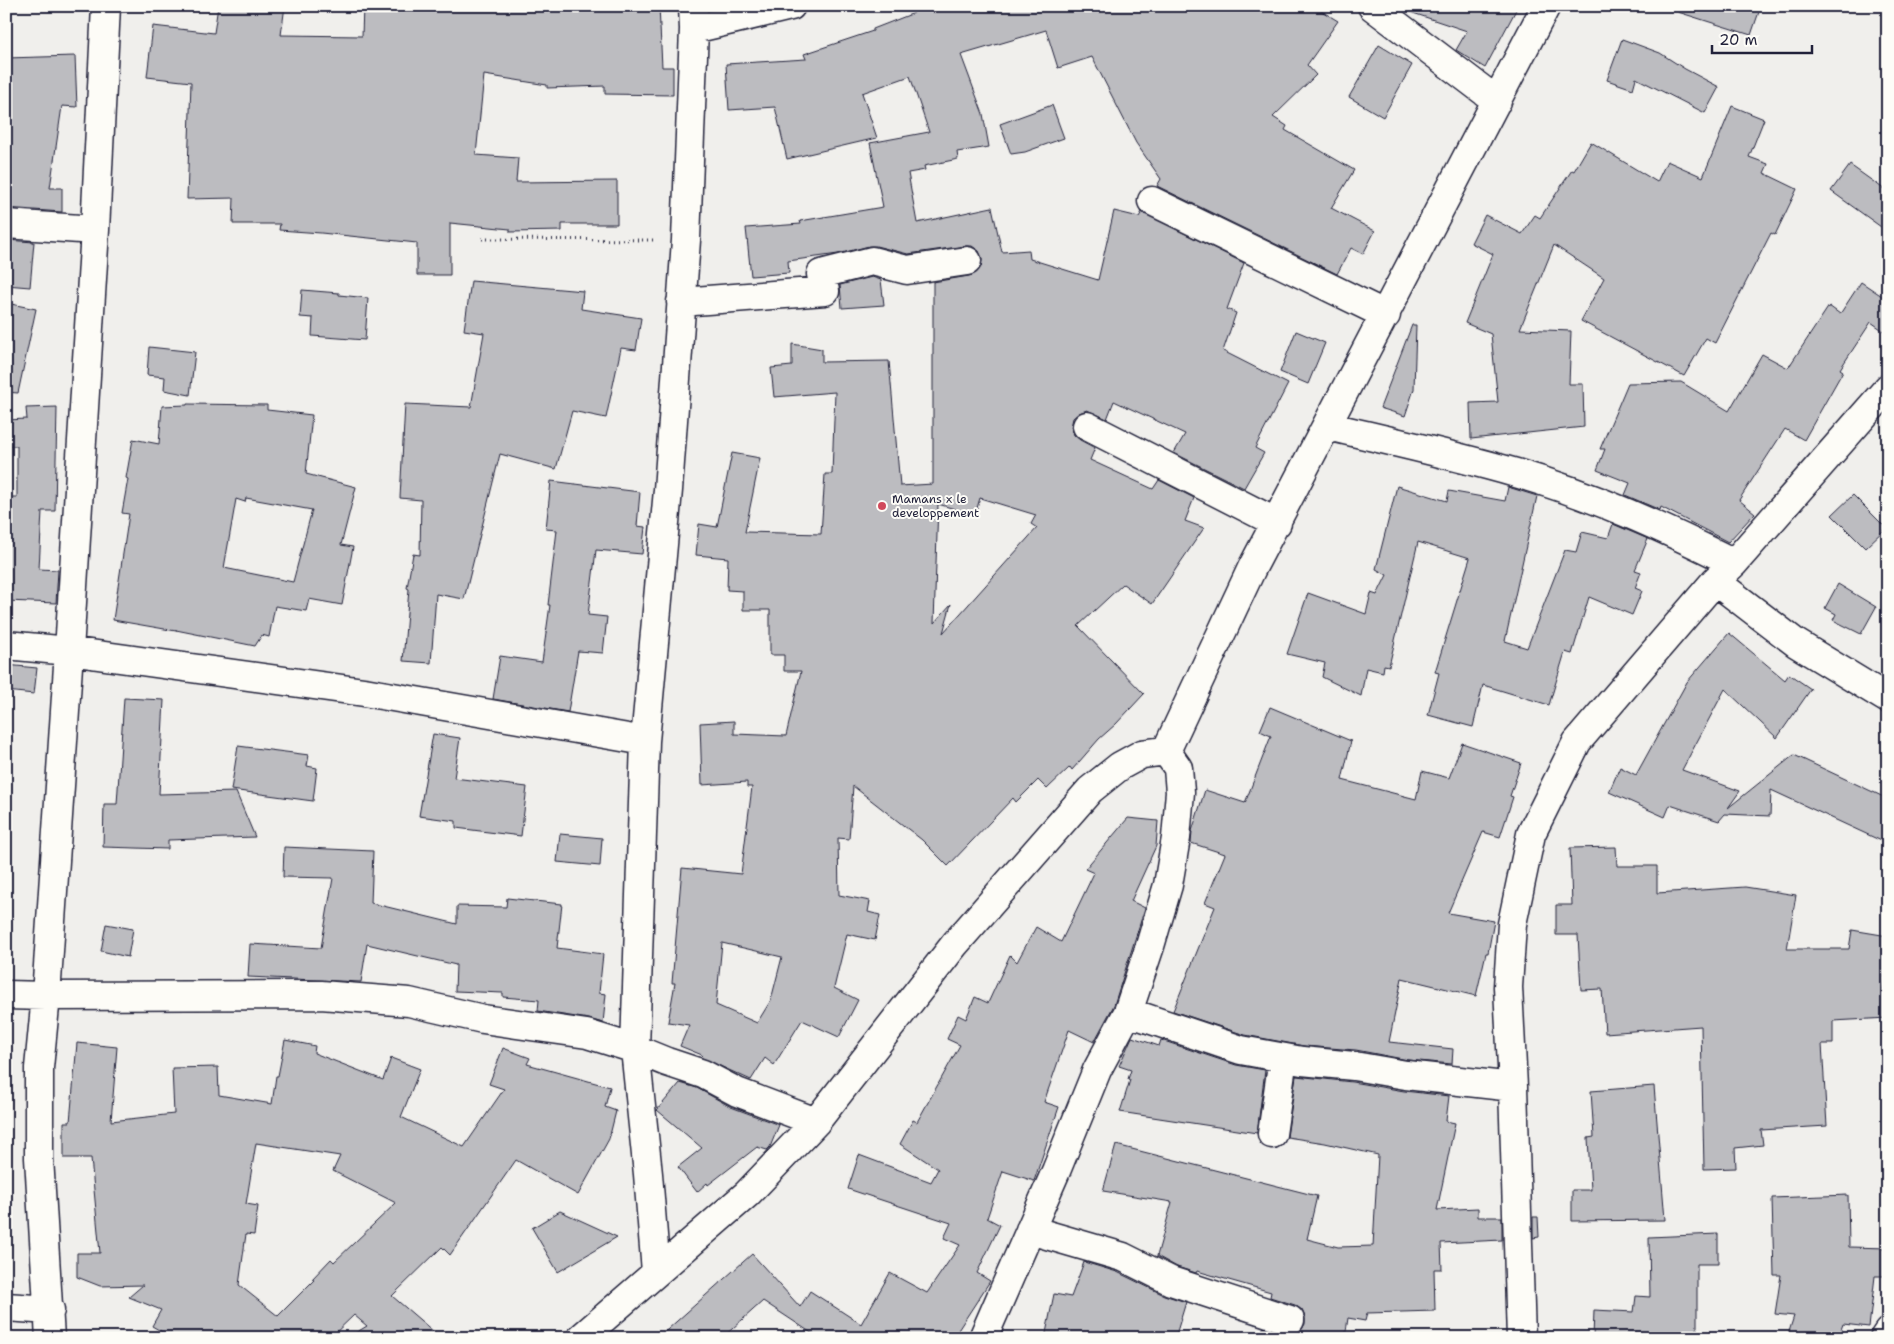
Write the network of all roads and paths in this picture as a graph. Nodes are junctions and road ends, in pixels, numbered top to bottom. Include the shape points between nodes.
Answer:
1 (106, 6) edge
2 (791, 6) edge
3 (1372, 6) edge
4 (1546, 6) edge
5 (693, 18) edge
6 (1497, 101) junction
7 (1152, 201) dead end
8 (6, 224) edge
9 (95, 230) junction
10 (482, 239) dead end
11 (686, 240) junction
12 (967, 261) dead end
13 (681, 302) junction
14 (1386, 315) junction
15 (1888, 388) edge
16 (1087, 426) dead end
17 (1327, 426) junction
18 (1277, 522) junction
19 (1725, 572) junction
20 (6, 645) edge
21 (69, 652) junction
22 (1888, 699) edge
23 (644, 741) junction
24 (1166, 751) junction
25 (6, 995) edge
26 (46, 996) junction
27 (1128, 1012) junction
28 (635, 1048) junction
29 (1283, 1058) junction
30 (1514, 1087) junction
31 (816, 1122) junction
32 (1272, 1134) dead end
33 (1030, 1230) junction
34 (656, 1272) junction
35 (6, 1307) edge
36 (50, 1310) junction
37 (1290, 1320) dead end
38 (1888, 1332) edge
39 (50, 1338) edge
40 (581, 1338) edge
41 (983, 1338) edge
42 (1521, 1338) edge
43 (1884, 1338) edge

1 - 9 street
2 - 5 street
3 - 6 street
4 - 6 street
5 - 11 street
6 - 14 street
7 - 14 street
8 - 9 street
9 - 21 street
10 - 11 path
11 - 13 street
12 - 13 street via 907,270 872,261 821,274 825,291
13 - 23 street via 668,490
14 - 17 street
15 - 19 street
16 - 18 street
17 - 18 street
17 - 19 street via 1516,473 1589,497 1648,521
18 - 24 street
19 - 22 street via 1796,643
19 - 30 street via 1577,742 1531,834 1512,924 1508,987
20 - 21 street
21 - 23 street via 364,692
21 - 26 street
23 - 28 street
24 - 27 street via 1178,768 1180,792 1176,838 1168,885
24 - 31 street via 1142,754 1120,766 1090,790 955,944
25 - 26 street
26 - 28 street via 321,996 410,1002 483,1019 588,1034
26 - 36 street via 39,1068 40,1158
27 - 29 street via 1241,1050
27 - 33 street via 1097,1070
28 - 31 street
28 - 34 street
29 - 30 street
29 - 32 street
30 - 42 street
31 - 34 street via 747,1194
33 - 37 street via 1123,1257 1171,1281
33 - 41 street
34 - 40 street
35 - 36 street
36 - 39 street
38 - 43 street

